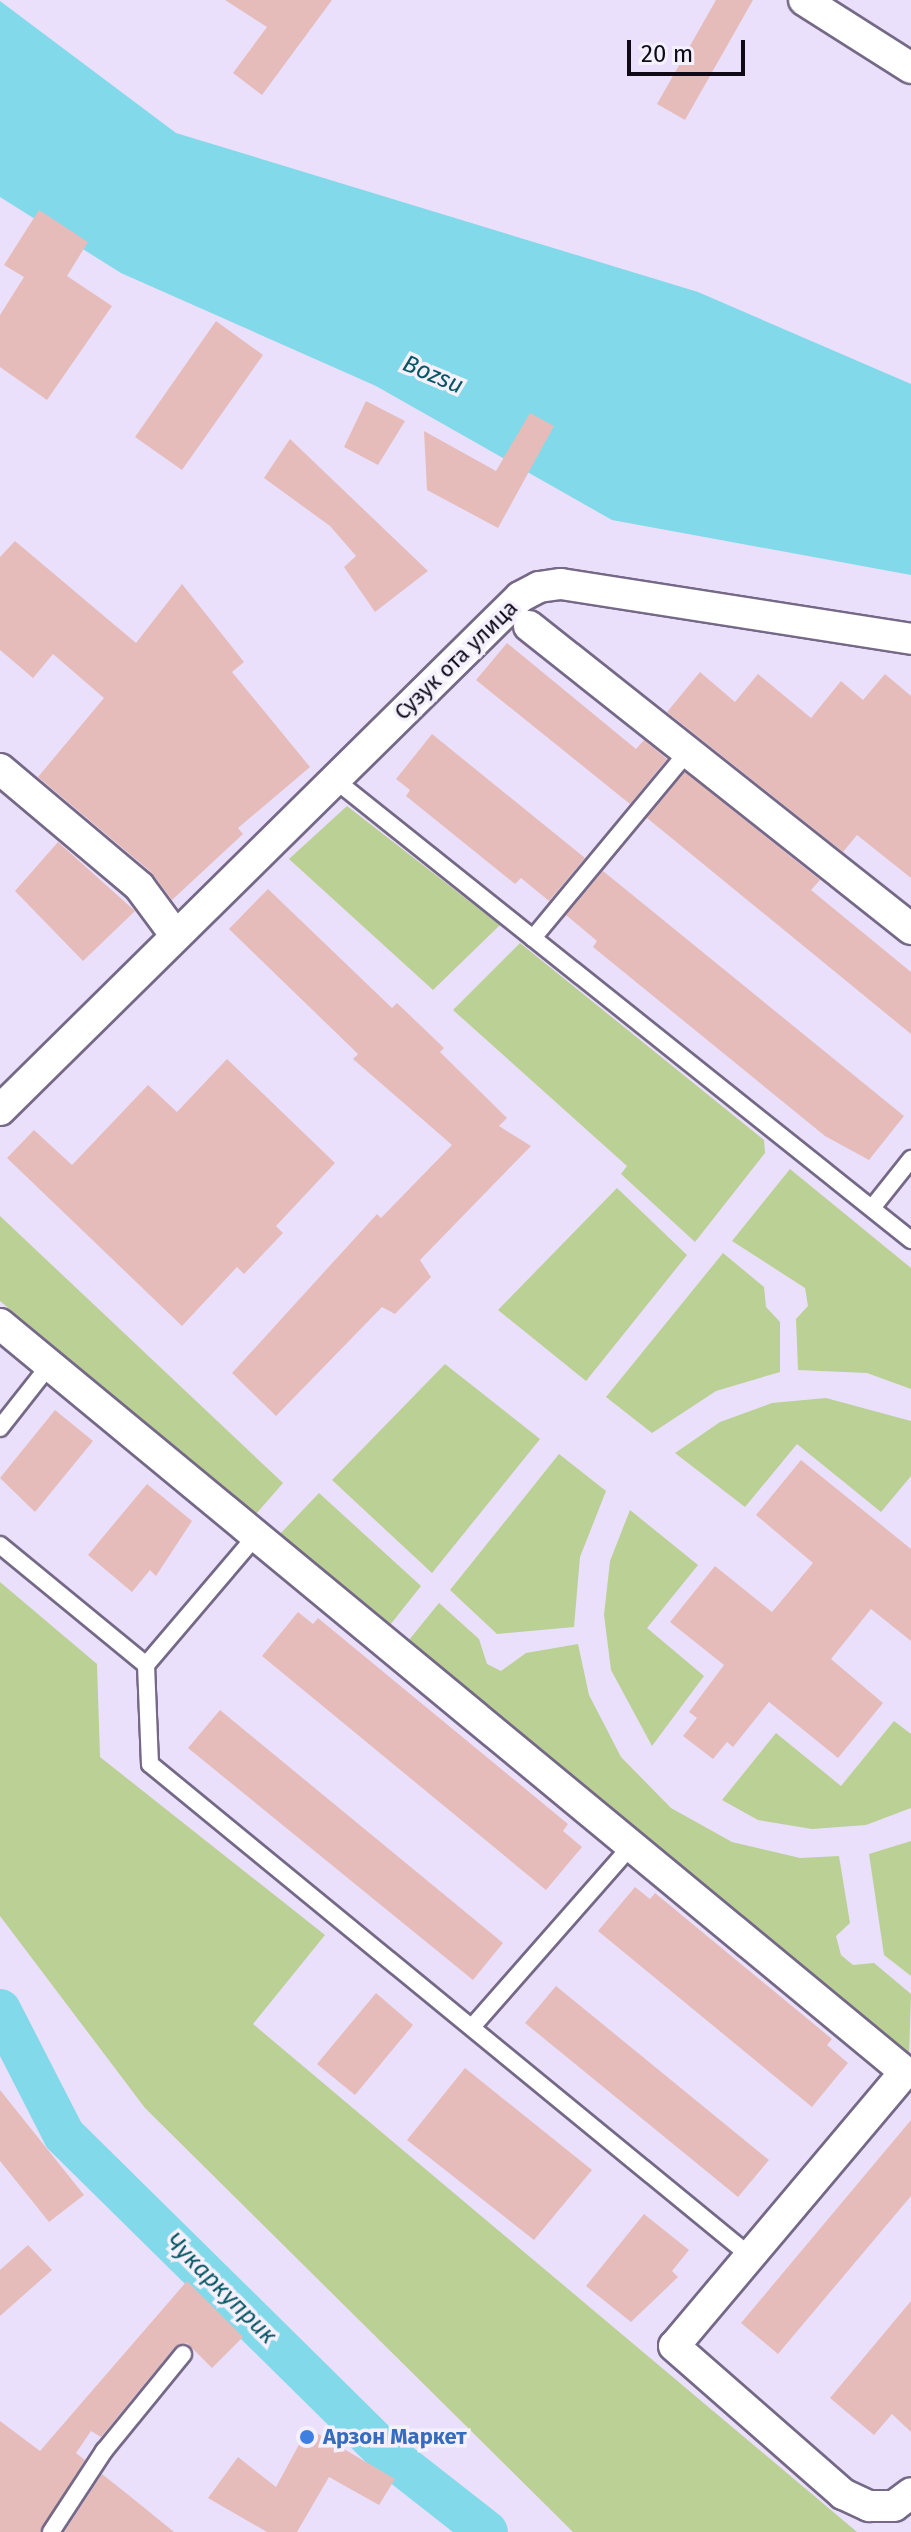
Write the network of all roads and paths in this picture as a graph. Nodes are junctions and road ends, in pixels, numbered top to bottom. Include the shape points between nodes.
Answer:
1 (804, 0) edge
2 (911, 68) edge
3 (529, 626) dead end
4 (911, 639) edge
5 (689, 750) junction
6 (0, 769) edge
7 (334, 779) junction
8 (911, 929) edge
9 (176, 936) junction
10 (533, 938) junction
11 (0, 1110) edge
12 (911, 1159) edge
13 (872, 1208) junction
14 (911, 1240) edge
15 (0, 1324) edge
16 (48, 1367) junction
17 (0, 1428) edge
18 (255, 1537) junction
19 (0, 1545) edge
20 (146, 1665) junction
21 (629, 1848) junction
22 (472, 2027) junction
23 (908, 2074) edge
24 (750, 2256) junction
25 (183, 2354) dead end
26 (911, 2493) edge
27 (51, 2532) edge

1 - 2 street
3 - 5 street
4 - 7 street, Сузук ота улица via 561,584 539,587 520,597
5 - 8 street
5 - 10 lane
6 - 9 street via 139,886
7 - 9 street, Сузук ота улица
7 - 10 lane
9 - 11 street, Сузук ота улица
10 - 13 lane
12 - 13 lane
13 - 14 lane
15 - 16 street
16 - 17 lane
16 - 18 street
18 - 20 lane
18 - 21 street
19 - 20 lane
20 - 22 lane via 150,1764
21 - 22 lane
21 - 23 street
22 - 24 lane
23 - 24 street
24 - 26 street via 674,2346 843,2494 869,2506 894,2506
25 - 27 lane via 104,2451

